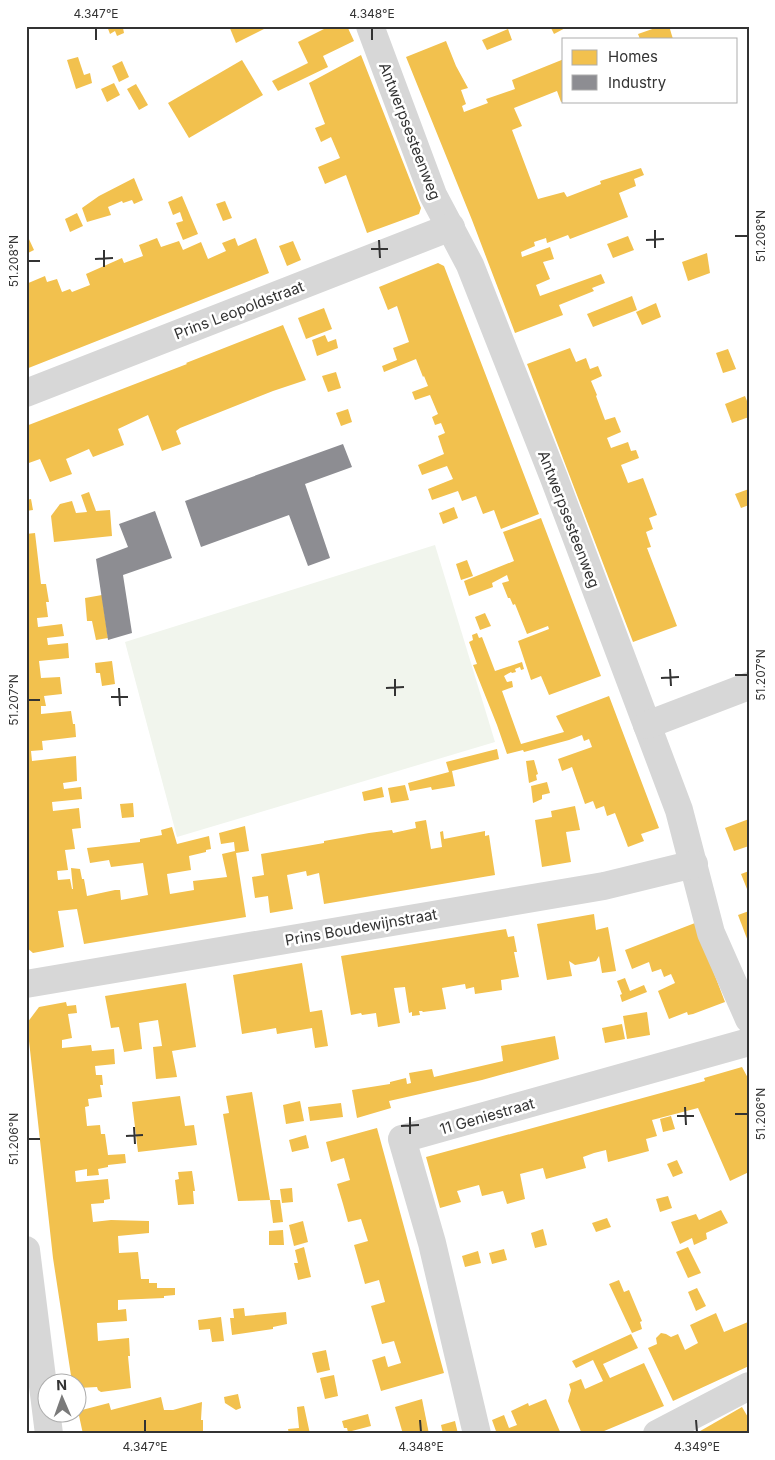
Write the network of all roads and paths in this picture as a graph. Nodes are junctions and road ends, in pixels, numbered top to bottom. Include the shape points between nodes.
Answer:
1 (374, 27) edge
2 (451, 228) junction
3 (26, 393) edge
4 (749, 686) edge
5 (647, 725) junction
6 (694, 864) junction
7 (26, 984) edge
8 (749, 1019) edge
9 (749, 1042) edge
10 (26, 1250) edge
11 (749, 1386) edge
12 (49, 1434) edge
13 (477, 1434) edge
14 (657, 1434) edge

1 - 2 street, Antwerpsesteenweg via 433,195
2 - 3 street, Prins Leopoldstraat
2 - 5 street, Antwerpsesteenweg via 470,265 543,450
4 - 5 street
5 - 6 street, Antwerpsesteenweg via 679,810
6 - 7 street, Prins Boudewijnstraat via 604,886
6 - 8 street, Antwerpsesteenweg via 710,933
9 - 13 street, 11 Geniestraat via 402,1139 432,1243
10 - 12 street
11 - 14 street

